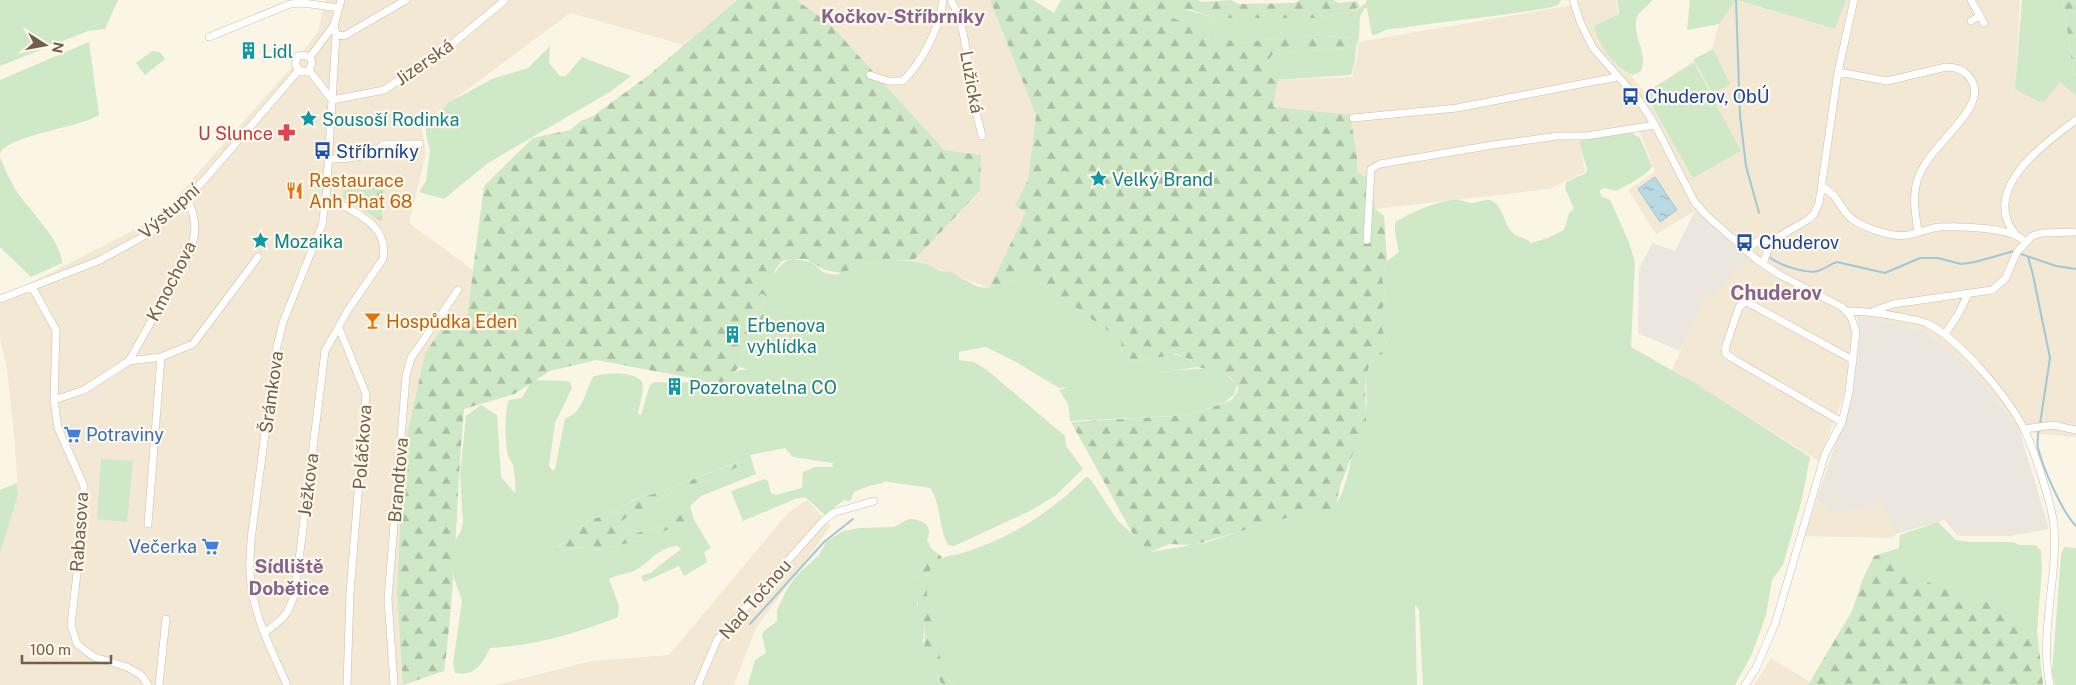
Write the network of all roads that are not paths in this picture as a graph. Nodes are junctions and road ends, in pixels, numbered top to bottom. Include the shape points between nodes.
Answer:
1 (406, 0) edge
2 (505, 0) edge
3 (943, 0) edge
4 (951, 0) edge
5 (1573, 0) edge
6 (1854, 0) edge
7 (1971, 0) edge
8 (340, 4) edge
9 (1972, 21) dead end
10 (334, 25) junction
11 (336, 35) junction
12 (209, 37) dead end
13 (310, 57) junction
14 (299, 70) junction
15 (309, 70) junction
16 (1838, 72) junction
17 (870, 75) dead end
18 (1617, 77) junction
19 (332, 100) junction
20 (1353, 118) dead end
21 (2076, 120) edge
22 (1655, 125) junction
23 (982, 136) dead end
24 (420, 144) dead end
25 (328, 159) junction
26 (1822, 188) junction
27 (188, 198) junction
28 (326, 198) junction
29 (1918, 231) junction
30 (2076, 232) edge
31 (2015, 234) junction
32 (1367, 240) dead end
33 (1765, 241) junction
34 (2025, 242) junction
35 (1745, 250) junction
36 (258, 257) dead end
37 (1764, 261) junction
38 (32, 287) junction
39 (458, 290) dead end
40 (1968, 294) junction
41 (0, 299) edge
42 (1847, 311) junction
43 (1873, 311) junction
44 (339, 328) junction
45 (1945, 334) junction
46 (162, 357) junction
47 (1853, 360) junction
48 (129, 361) junction
49 (54, 400) junction
50 (1842, 422) junction
51 (2024, 429) junction
52 (2076, 430) edge
53 (874, 501) dead end
54 (148, 524) dead end
55 (166, 619) dead end
56 (264, 633) junction
57 (148, 685) edge
58 (159, 685) edge
59 (287, 685) edge
60 (346, 685) edge
61 (394, 685) edge
62 (698, 685) edge
63 (1745, 685) edge
64 (2050, 685) edge

1 - 11 street via 344,36
2 - 19 street, Jizerská via 451,45 384,90
3 - 17 street via 938,23 911,73 903,81 888,81
4 - 23 street, Lužická via 966,42 972,94
5 - 18 street via 1593,48
6 - 16 street
7 - 9 street via 1982,19
8 - 10 street
8 - 12 street via 290,4
10 - 11 street, Šrámkova
10 - 13 street
11 - 19 street, Šrámkova
13 - 14 street via 298,56 295,64
13 - 15 street
14 - 15 street
14 - 27 street, Výstupní
15 - 19 street
16 - 26 street
16 - 29 street via 1887,82 1954,67 1973,82 1972,104 1918,178 1914,202
18 - 20 street via 1457,108
18 - 22 street via 1639,100
19 - 25 street, Šrámkova
21 - 31 street via 2044,144 2008,188 2005,218
22 - 32 street via 1586,136 1558,136 1380,164 1371,169
22 - 35 street via 1694,201
24 - 25 street via 384,144 380,149 349,160
25 - 28 street, Šrámkova
26 - 29 street via 1835,195 1849,217 1868,227 1896,236
26 - 33 street via 1814,214
27 - 38 street, Výstupní via 146,235 121,250
27 - 48 street, Kmochova via 194,216 195,238
28 - 44 street via 372,223 382,235 385,249 383,258
28 - 56 street, Šrámkova via 322,225 283,322 276,351 251,540 250,571 256,610
29 - 31 street via 1953,227
30 - 34 street via 2042,232
31 - 34 street
33 - 35 street
33 - 37 street via 1768,250
34 - 40 street via 2000,285 1992,290
35 - 37 street
36 - 46 street, Kmochova via 194,344
37 - 42 street via 1780,275
38 - 41 street, Výstupní
38 - 49 street, Rabasova via 56,330
39 - 61 street, Brandtova via 411,358 406,376 388,598
40 - 43 street via 1893,304
40 - 45 street
42 - 43 street
42 - 47 street via 1856,332
43 - 45 street via 1927,323
44 - 56 street, Ježkova via 325,351 290,609 285,618
44 - 60 street, Poláčkova via 366,394
45 - 51 street via 1989,380
46 - 48 street, Kmochova
46 - 54 street
47 - 50 street
47 - 50 street via 1747,302 1740,307 1725,349 1732,358
48 - 49 street, Kmochova via 84,390
49 - 57 street, Rabasova via 58,428 84,486 84,513 71,625 77,644 94,657 128,667 141,675
50 - 63 street via 1825,454 1776,624
51 - 52 street via 2053,426
51 - 64 street via 2040,472 2054,526 2047,646
53 - 62 street, Nad Točnou via 833,513 823,521 717,640
55 - 58 street
56 - 59 street, Šrámkova

